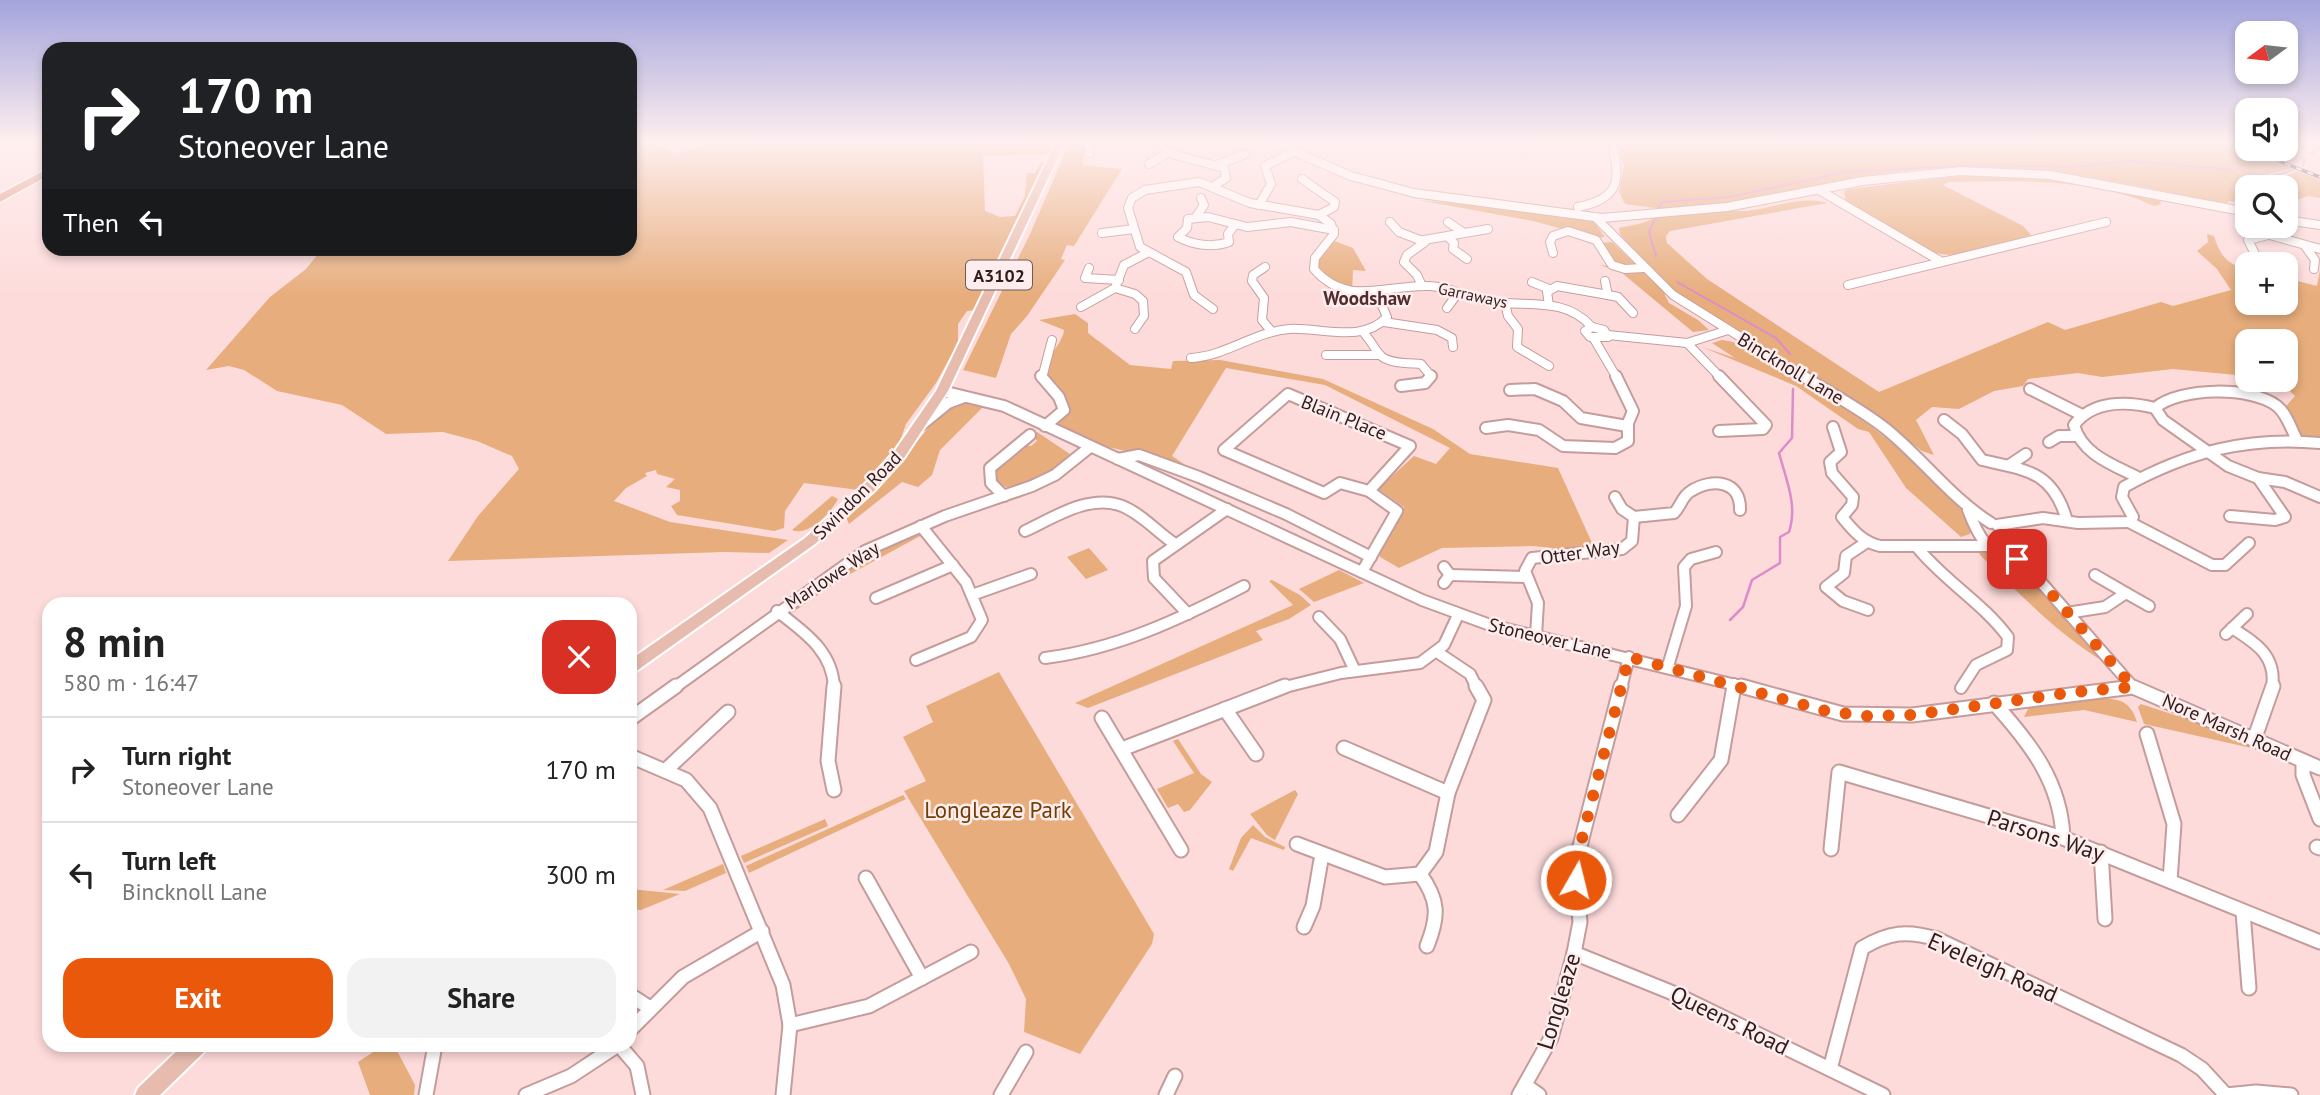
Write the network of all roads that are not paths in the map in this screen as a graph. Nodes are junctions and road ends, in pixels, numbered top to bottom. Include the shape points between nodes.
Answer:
1 (1037, 193) edge
2 (1140, 193) edge
3 (1228, 193) edge
4 (1267, 193) edge
5 (1322, 193) edge
6 (1417, 193) edge
7 (1615, 193) edge
8 (1802, 193) edge
9 (1824, 193) edge
10 (2136, 193) edge
11 (1201, 198) dead end
12 (1259, 205) junction
13 (1592, 210) junction
14 (1611, 210) junction
15 (2235, 210) edge
16 (1318, 215) junction
17 (1196, 217) junction
18 (1390, 222) dead end
19 (1448, 222) dead end
20 (2106, 222) dead end
21 (2298, 222) edge
22 (2320, 225) edge
23 (1234, 226) junction
24 (1134, 229) junction
25 (1488, 229) dead end
26 (1334, 230) junction
27 (1612, 232) junction
28 (1102, 233) dead end
29 (1464, 233) junction
30 (1448, 237) junction
31 (2256, 238) edge
32 (2278, 238) edge
33 (1424, 240) junction
34 (2305, 246) junction
35 (2320, 249) edge
36 (2253, 252) edge
37 (1147, 253) junction
38 (1553, 253) dead end
39 (1467, 259) dead end
40 (1942, 262) junction
41 (1265, 267) dead end
42 (1089, 268) dead end
43 (1643, 268) junction
44 (2314, 269) dead end
45 (1605, 281) dead end
46 (1532, 282) dead end
47 (1117, 284) junction
48 (1848, 285) dead end
49 (1422, 286) junction
50 (1549, 289) junction
51 (1376, 292) junction
52 (1458, 293) junction
53 (1608, 295) junction
54 (1505, 303) junction
55 (1549, 304) junction
56 (1081, 307) dead end
57 (1447, 308) dead end
58 (1213, 309) dead end
59 (1633, 313) dead end
60 (1384, 322) junction
61 (1592, 327) junction
62 (1135, 329) dead end
63 (1728, 330) junction
64 (1363, 331) junction
65 (1272, 332) junction
66 (1608, 335) junction
67 (1594, 339) junction
68 (1052, 340) dead end
69 (1687, 343) junction
70 (1453, 347) dead end
71 (1326, 355) dead end
72 (1380, 355) junction
73 (1191, 358) dead end
74 (1549, 366) dead end
75 (1401, 386) dead end
76 (2030, 389) dead end
77 (1510, 390) dead end
78 (943, 391) junction
79 (970, 396) junction
80 (2155, 408) junction
81 (2082, 415) junction
82 (1944, 420) dead end
83 (921, 425) junction
84 (1045, 426) junction
85 (1628, 426) junction
86 (1833, 427) dead end
87 (1486, 428) dead end
88 (1719, 431) dead end
89 (2077, 436) junction
90 (1029, 438) dead end
91 (2297, 440) junction
92 (2049, 442) dead end
93 (2320, 443) edge
94 (1090, 447) junction
95 (2204, 450) junction
96 (2026, 454) dead end
97 (1118, 459) junction
98 (2011, 464) junction
99 (2139, 478) junction
100 (2258, 478) junction
101 (1368, 492) junction
102 (1004, 496) junction
103 (1615, 497) dead end
104 (2320, 497) edge
105 (1967, 508) junction
106 (1227, 509) junction
107 (1740, 510) dead end
108 (2230, 515) dead end
109 (1634, 517) junction
110 (2067, 522) junction
111 (2129, 522) junction
112 (2022, 523) junction
113 (1994, 524) junction
114 (921, 526) junction
115 (1025, 531) dead end
116 (1973, 536) junction
117 (2016, 540) junction
118 (1867, 542) junction
119 (2249, 543) dead end
120 (1175, 544) junction
121 (1916, 546) junction
122 (1995, 547) junction
123 (1716, 552) dead end
124 (1371, 557) junction
125 (2025, 564) junction
126 (953, 565) junction
127 (1362, 572) junction
128 (1031, 574) dead end
129 (1446, 575) dead end
130 (2095, 575) dead end
131 (1527, 577) junction
132 (1244, 586) dead end
133 (2126, 593) junction
134 (972, 595) junction
135 (876, 598) dead end
136 (2149, 606) dead end
137 (1868, 610) dead end
138 (777, 611) junction
139 (2067, 612) junction
140 (1188, 614) junction
141 (2247, 614) dead end
142 (1458, 615) junction
143 (1319, 617) dead end
144 (1536, 636) junction
145 (1437, 652) junction
146 (1629, 657) junction
147 (1045, 658) dead end
148 (916, 660) dead end
149 (637, 663) edge
150 (1668, 666) junction
151 (1355, 671) junction
152 (1734, 684) junction
153 (2133, 687) junction
154 (1961, 688) dead end
155 (1994, 703) junction
156 (1225, 709) junction
157 (728, 712) dead end
158 (637, 714) edge
159 (1102, 718) dead end
160 (2147, 734) dead end
161 (2254, 740) junction
162 (1344, 748) dead end
163 (1122, 749) junction
164 (1256, 754) dead end
165 (637, 758) edge
166 (2303, 761) junction
167 (2320, 768) edge
168 (667, 769) junction
169 (834, 790) dead end
170 (1448, 793) junction
171 (1678, 815) dead end
172 (2320, 818) edge
173 (2063, 838) junction
174 (1297, 844) dead end
175 (1831, 849) dead end
176 (1181, 850) dead end
177 (2101, 852) junction
178 (1322, 854) junction
179 (1420, 874) junction
180 (866, 878) dead end
181 (2170, 881) junction
182 (2243, 912) junction
183 (2105, 919) dead end
184 (1304, 926) dead end
185 (762, 931) junction
186 (2320, 942) edge
187 (1427, 946) dead end
188 (971, 951) dead end
189 (1574, 953) junction
190 (922, 978) junction
191 (2249, 988) dead end
192 (637, 1000) edge
193 (650, 1008) junction
194 (637, 1022) edge
195 (790, 1025) junction
196 (190, 1052) edge
197 (434, 1052) edge
198 (608, 1052) edge
199 (625, 1052) edge
200 (1026, 1052) dead end
201 (1830, 1069) junction
202 (1175, 1076) dead end
203 (1522, 1090) edge
204 (145, 1095) edge
205 (426, 1095) edge
206 (526, 1095) edge
207 (643, 1095) edge
208 (783, 1095) edge
209 (1000, 1095) edge
210 (1167, 1095) edge
211 (1539, 1095) edge
212 (1883, 1095) edge
213 (2226, 1095) edge
214 (2291, 1095) edge

1 - 78 main road, Swindon Road / A3102
2 - 24 street via 1128,208
3 - 12 street
4 - 12 street
5 - 16 street via 1335,202 1334,208
6 - 13 street via 1491,205
7 - 14 street
8 - 14 street via 1727,207 1644,213
9 - 40 street
10 - 15 street
11 - 17 street via 1204,205
12 - 16 street
13 - 14 street
13 - 14 street
13 - 27 street, Bincknoll Lane
14 - 27 street
16 - 26 street
17 - 23 street via 1220,219
17 - 23 street via 1186,222 1186,230 1178,235 1181,240 1226,244
18 - 33 street via 1399,232
19 - 29 street
20 - 40 street
21 - 22 street
23 - 26 street via 1287,222
24 - 28 street
24 - 37 street
25 - 29 street
26 - 51 street, Garraways via 1332,240 1315,258 1316,271 1340,288
27 - 43 street, Bincknoll Lane
29 - 30 street
30 - 33 street
30 - 39 street via 1454,243 1452,249
31 - 36 street via 2248,240
32 - 34 street
33 - 49 street via 1404,262
34 - 35 street
34 - 44 street via 2316,262
37 - 47 street via 1124,265
37 - 58 street via 1186,272 1194,295
38 - 43 street via 1551,238 1571,232 1596,240 1609,264 1626,270
40 - 48 street
41 - 65 street via 1251,279 1265,297 1262,320
42 - 47 street via 1085,278
43 - 63 street, Bincknoll Lane via 1683,303
45 - 53 street
46 - 50 street
47 - 56 street
47 - 62 street via 1143,301 1144,316
49 - 51 street, Garraways
49 - 52 street, Garraways
50 - 53 street via 1562,286
50 - 55 street
51 - 60 street via 1387,313
52 - 54 street, Garraways
52 - 57 street
53 - 59 street via 1618,297
54 - 55 street, Garraways
54 - 74 street via 1518,329 1517,347
55 - 61 street, Garraways via 1580,314
60 - 64 street
60 - 70 street via 1441,330 1452,338
61 - 66 street, Garraways
61 - 67 street via 1585,333
63 - 69 street, Garraways
63 - 105 street, Bincknoll Lane via 1884,427
64 - 65 street via 1295,328
64 - 72 street
65 - 73 street via 1222,354
66 - 67 street, Garraways
66 - 69 street, Garraways
67 - 85 street via 1632,407
68 - 84 street via 1041,377 1064,410
69 - 88 street via 1766,425 1763,429
71 - 72 street
72 - 75 street via 1421,364 1431,376 1425,383
76 - 81 street
77 - 85 street via 1535,390 1563,401 1581,418
78 - 79 street, Stoneover Lane
78 - 83 main road, Swindon Road / A3102
79 - 83 street via 948,403
79 - 84 street, Stoneover Lane via 995,402
80 - 81 street via 2132,403
80 - 91 street via 2163,399 2193,393 2263,400 2281,410
80 - 95 street via 2163,420
81 - 89 street via 2074,425
82 - 98 street via 1962,433 1982,460
83 - 149 main road, Swindon Road / A3102 via 877,480 810,541
84 - 94 street, Stoneover Lane
85 - 87 street via 1627,443 1615,448 1563,446 1539,430 1508,425
86 - 118 street via 1841,452 1830,462 1832,473 1853,497 1842,517
89 - 92 street via 2059,436
89 - 99 street via 2090,450
90 - 102 street via 990,468 991,483
91 - 93 street
91 - 95 street via 2253,440
94 - 97 street, Stoneover Lane
94 - 102 street, Marlowe Way via 1055,475
95 - 99 street
95 - 100 street
96 - 98 street
97 - 106 street, Stoneover Lane
97 - 124 street, Stoneover Lane via 1139,455 1227,486 1299,517
98 - 110 street via 2048,484
99 - 111 street via 2121,490 2133,517
100 - 104 street via 2285,482
100 - 108 street via 2285,517
101 - 101 street, Blain Place via 1410,446 1288,394 1224,450 1317,492 1342,482
101 - 124 street, Blain Place via 1397,509
102 - 114 street, Marlowe Way
103 - 109 street
105 - 113 street, Bincknoll Lane
105 - 116 street, Bincknoll Lane
106 - 120 street
106 - 127 street, Stoneover Lane
107 - 109 street, Otter Way via 1738,491 1723,484 1690,491 1674,513
109 - 131 street, Otter Way via 1632,541 1626,547 1532,558 1525,567
110 - 111 street
110 - 112 street via 2043,518
111 - 119 street via 2216,565 2225,565
112 - 113 street
112 - 117 street
113 - 116 street via 1980,524
113 - 117 street, Bincknoll Lane
114 - 126 street
114 - 138 street, Marlowe Way via 864,551
115 - 120 street via 1089,505 1112,502
116 - 121 street
116 - 122 street
117 - 122 street via 2011,548
117 - 125 street
118 - 121 street
118 - 137 street via 1846,555 1846,570 1825,587 1843,601
120 - 140 street via 1157,556 1152,572
121 - 154 street via 1935,572 1973,601 2008,637 2007,650 1976,665
122 - 125 street
123 - 150 street via 1691,559 1684,567 1686,606
124 - 127 street, Blain Place
125 - 139 street
126 - 134 street
126 - 135 street
127 - 142 street, Stoneover Lane
128 - 134 street
129 - 131 street
130 - 133 street
131 - 144 street, Otter Way via 1538,603
132 - 140 street
133 - 136 street
133 - 139 street via 2105,607
134 - 148 street via 982,620 975,633
138 - 158 street, Marlowe Way
138 - 169 street via 812,637 833,670 836,698 828,759
139 - 153 street
140 - 147 street via 1116,645
141 - 161 street via 2229,631 2265,651 2274,664 2273,685
142 - 144 street, Stoneover Lane
142 - 145 street
143 - 151 street via 1336,634
144 - 146 street, Stoneover Lane
145 - 151 street via 1414,664
145 - 170 street via 1470,674 1484,701
146 - 150 street, Stoneover Lane
146 - 189 street, Longleaze via 1578,854 1581,915
150 - 152 street, Stoneover Lane
151 - 156 street via 1287,685
152 - 155 street, Stoneover Lane via 1826,711 1864,716 1912,715
152 - 171 street via 1721,760
153 - 155 street, Stoneover Lane
153 - 161 street, Nore Marsh Road
155 - 173 street via 2047,771 2060,805
156 - 163 street
156 - 164 street
157 - 168 street
159 - 163 street
160 - 181 street via 2174,824
161 - 166 street, Nore Marsh Road
162 - 170 street
163 - 176 street
165 - 168 street
166 - 167 street, Nore Marsh Road
166 - 172 street via 2303,775
168 - 185 street via 691,782 710,808
170 - 179 street via 1436,852
173 - 175 street, Parsons Way via 1839,772
173 - 177 street, Parsons Way
174 - 178 street
177 - 181 street, Parsons Way
177 - 183 street
178 - 179 street via 1385,877
178 - 184 street via 1313,906
179 - 187 street via 1440,910
180 - 190 street
181 - 182 street, Parsons Way
182 - 186 street, Parsons Way
182 - 191 street
185 - 193 street via 696,967
185 - 195 street via 783,985
188 - 190 street
189 - 201 street, Queens Road via 1651,982
189 - 203 street, Longleaze via 1551,1038
190 - 195 street via 869,1006
192 - 193 street
193 - 194 street
195 - 208 street
196 - 204 main road
197 - 205 street
198 - 206 street via 585,1068
199 - 207 street via 638,1066
200 - 209 street
201 - 212 street, Queens Road
201 - 213 street, Eveleigh Road via 1862,948 1884,935 1909,932 1954,946 2181,1055
202 - 210 street
203 - 211 street
213 - 214 street, Eveleigh Road

